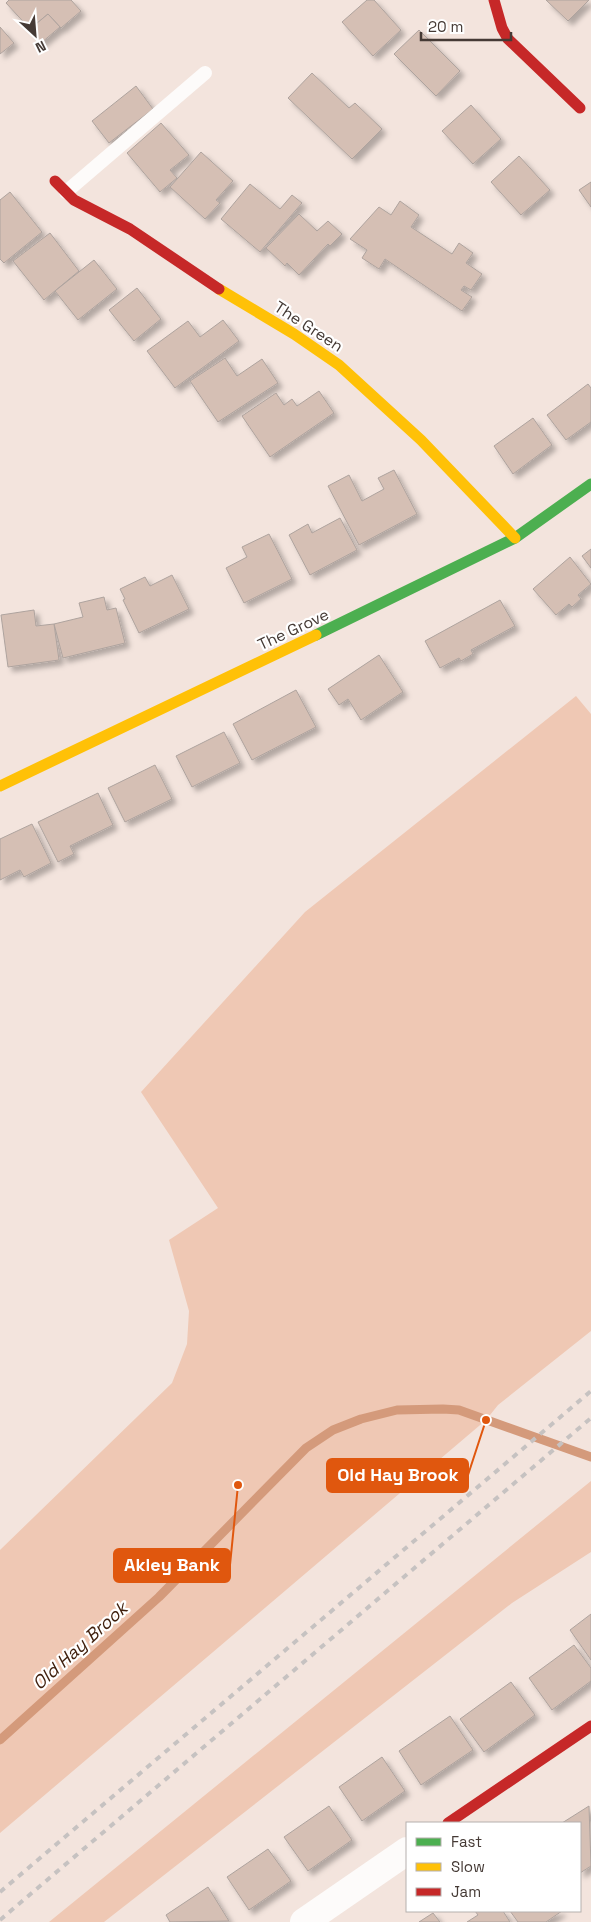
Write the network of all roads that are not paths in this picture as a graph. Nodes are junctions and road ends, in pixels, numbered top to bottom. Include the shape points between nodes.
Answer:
1 (494, 0) edge
2 (205, 72) dead end
3 (580, 108) dead end
4 (55, 181) dead end
5 (66, 192) junction
6 (591, 484) edge
7 (515, 538) junction
8 (0, 786) edge
9 (591, 1726) edge
10 (449, 1822) edge
11 (406, 1852) edge
12 (321, 1917) edge

1 - 3 street via 508,39
2 - 5 lane
4 - 5 street, The Green
5 - 7 street, The Green via 74,200 130,229 339,365 421,440
6 - 7 street, The Grove
7 - 8 street, The Grove
9 - 10 street
11 - 12 street

